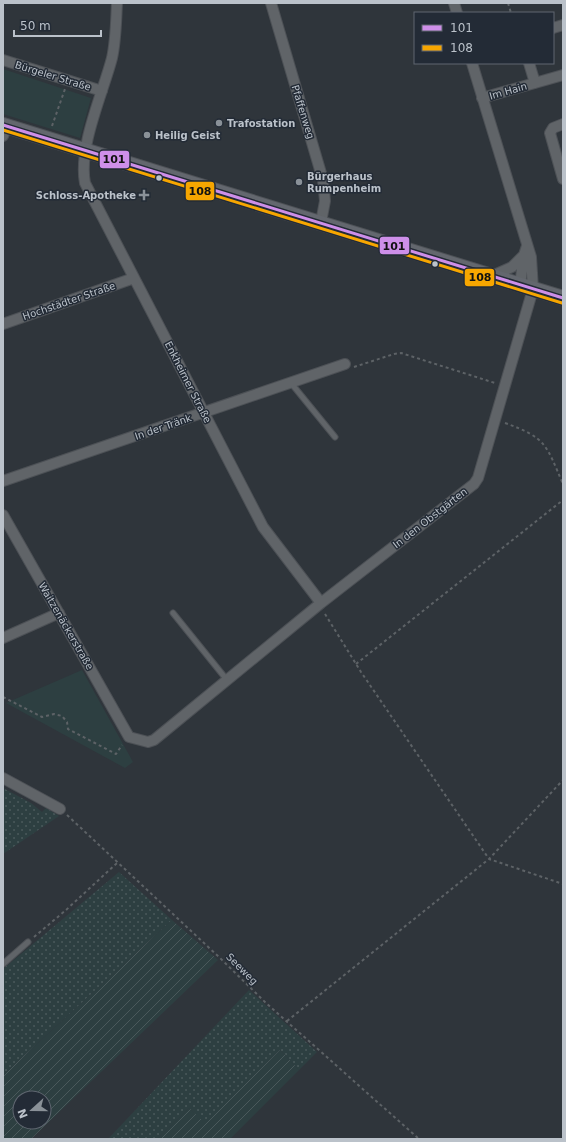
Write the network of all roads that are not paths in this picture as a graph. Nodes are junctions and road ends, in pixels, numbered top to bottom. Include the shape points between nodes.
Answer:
1 (117, 3) edge
2 (271, 3) edge
3 (3, 60) edge
4 (472, 64) edge
5 (529, 64) edge
6 (563, 75) edge
7 (535, 83) junction
8 (102, 91) junction
9 (482, 98) junction
10 (563, 124) edge
11 (4, 129) edge
12 (85, 150) junction
13 (563, 179) edge
14 (321, 222) junction
15 (525, 251) junction
16 (492, 276) junction
17 (134, 278) junction
18 (526, 287) junction
19 (563, 298) edge
20 (3, 324) edge
21 (345, 364) road end
22 (291, 383) junction
23 (204, 413) junction
24 (335, 437) dead end
25 (3, 481) edge
26 (3, 515) edge
27 (320, 604) junction
28 (59, 613) junction
29 (173, 613) dead end
30 (3, 638) edge
31 (227, 680) junction
32 (129, 737) joint
33 (3, 778) edge
34 (60, 809) road end
35 (28, 942) road end
36 (3, 964) edge

1 - 8 street, Enkheimer Straße via 114,48
2 - 14 street, Pfaffenweg via 323,180 325,201
3 - 8 street, Bürgeler Straße
4 - 9 street
5 - 7 street, Im Hain
6 - 7 street, Im Hain
7 - 9 street, Im Hain
8 - 12 street, Enkheimer Straße
9 - 15 street
10 - 13 street via 553,128 550,133
11 - 12 street
12 - 14 street
12 - 17 street, Enkheimer Straße via 84,176 88,189
14 - 16 street
15 - 16 street via 512,267
15 - 18 street via 531,258
16 - 18 street
17 - 20 street, Hochstädter Straße
17 - 23 street, Enkheimer Straße
18 - 19 street
18 - 27 street, In den Obstgärten via 504,386 478,478 474,484
21 - 22 street, In der Tränk
22 - 23 street, In der Tränk
22 - 24 lane
23 - 25 street, In der Tränk
23 - 27 street, Enkheimer Straße via 263,527
26 - 28 street, Waitzenäckerstraße
27 - 31 street, In den Obstgärten
28 - 30 street
28 - 32 street, Waitzenäckerstraße
29 - 31 lane
31 - 32 street, In den Obstgärten via 150,742
33 - 34 street
35 - 36 lane

